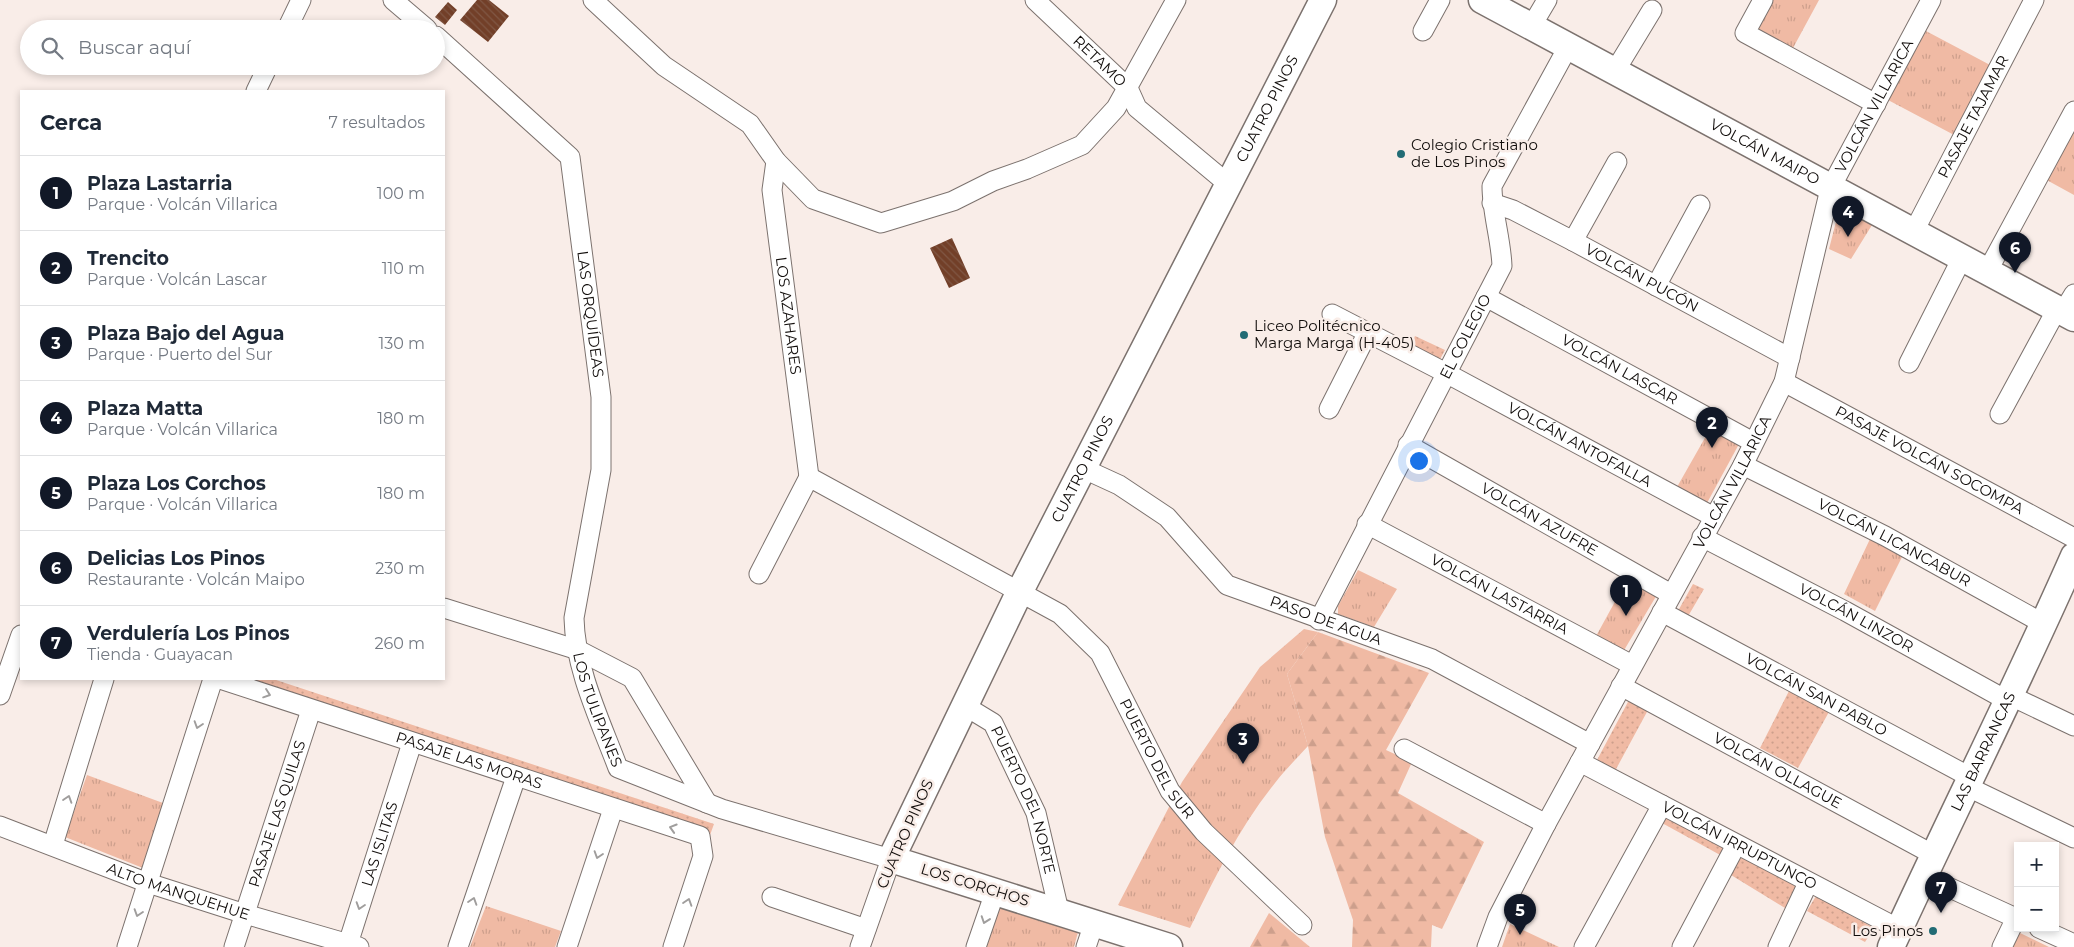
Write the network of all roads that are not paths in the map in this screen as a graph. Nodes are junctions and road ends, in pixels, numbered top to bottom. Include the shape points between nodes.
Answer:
1 (301, 0) edge
2 (393, 0) edge
3 (593, 0) edge
4 (1035, 0) edge
5 (1176, 0) edge
6 (1323, 0) edge
7 (1440, 0) edge
8 (1482, 0) edge
9 (1547, 0) edge
10 (1763, 0) edge
11 (1931, 0) edge
12 (2034, 0) edge
13 (1652, 10) dead end
14 (291, 20) edge
15 (416, 20) edge
16 (1532, 27) junction
17 (1423, 31) dead end
18 (445, 44) edge
19 (1568, 47) junction
20 (1615, 71) junction
21 (264, 75) edge
22 (1128, 88) junction
23 (256, 90) edge
24 (1876, 104) junction
25 (2074, 111) edge
26 (776, 161) junction
27 (1617, 162) dead end
28 (1228, 184) junction
29 (1830, 188) junction
30 (1492, 203) junction
31 (1700, 205) dead end
32 (1913, 233) junction
33 (1573, 241) junction
34 (1962, 258) junction
35 (1987, 272) junction
36 (1656, 286) junction
37 (1486, 297) junction
38 (2067, 308) edge
39 (1332, 314) dead end
40 (1368, 332) junction
41 (1790, 358) junction
42 (1909, 363) dead end
43 (1446, 373) junction
44 (1784, 382) junction
45 (1329, 409) dead end
46 (2000, 414) dead end
47 (1753, 442) junction
48 (1408, 445) junction
49 (1743, 464) junction
50 (1082, 468) junction
51 (809, 477) junction
52 (1714, 518) junction
53 (1368, 524) junction
54 (1702, 537) junction
55 (2074, 538) edge
56 (2074, 556) edge
57 (759, 574) dead end
58 (1020, 591) junction
59 (1671, 594) junction
60 (445, 608) edge
61 (1662, 612) junction
62 (1319, 620) junction
63 (2044, 624) junction
64 (12, 641) edge
65 (578, 650) junction
66 (1632, 665) junction
67 (104, 680) edge
68 (213, 680) edge
69 (223, 680) edge
70 (1621, 686) junction
71 (0, 695) edge
72 (2010, 699) junction
73 (965, 706) junction
74 (311, 710) junction
75 (2074, 726) edge
76 (412, 743) junction
77 (1590, 744) junction
78 (1404, 748) dead end
79 (1580, 762) junction
80 (516, 777) junction
81 (1968, 782) junction
82 (1662, 805) junction
83 (715, 806) junction
84 (613, 809) junction
85 (1546, 824) junction
86 (0, 826) edge
87 (2074, 838) edge
88 (53, 845) junction
89 (1736, 845) junction
90 (891, 859) junction
91 (1929, 866) junction
92 (148, 883) junction
93 (1808, 883) junction
94 (994, 892) junction
95 (772, 897) dead end
96 (1059, 911) junction
97 (245, 914) junction
98 (2014, 917) edge
99 (1302, 925) dead end
100 (2014, 925) edge
101 (866, 929) junction
102 (2048, 932) edge
103 (1090, 935) edge
104 (1895, 938) edge
105 (2074, 944) edge
106 (352, 946) edge
107 (127, 947) edge
108 (234, 947) edge
109 (458, 947) edge
110 (567, 947) edge
111 (673, 947) edge
112 (860, 947) edge
113 (976, 947) edge
114 (1169, 947) edge
115 (1487, 947) edge
116 (1584, 947) edge
117 (1682, 947) edge
118 (1778, 947) edge
119 (2002, 947) edge

1 - 14 street
2 - 15 street
3 - 26 street via 664,66 750,124
4 - 22 street, RETAMO
5 - 22 street
6 - 28 street, CUATRO PINOS
7 - 17 street
8 - 16 street, VOLCÁN MAIPO
9 - 16 street
10 - 24 street via 1745,33
11 - 24 street, VOLCÁN VILLARICA
12 - 32 street, PASAJE TAJAMAR
13 - 20 street
16 - 19 street, VOLCÁN MAIPO
18 - 65 street, LAS ORQUÍDEAS via 570,157 601,397 601,470 574,618
19 - 20 street, VOLCÁN MAIPO
19 - 30 street, EL COLEGIO via 1492,186
20 - 29 street, VOLCÁN MAIPO
21 - 23 street
22 - 26 street via 1116,108 1082,145 953,201 881,223 813,199
22 - 28 street, RETAMO via 1137,108
24 - 29 street, VOLCÁN VILLARICA
25 - 35 street
26 - 51 street, LOS AZAHARES via 772,190
27 - 33 street
28 - 50 street, CUATRO PINOS
29 - 32 street, VOLCÁN MAIPO
29 - 41 street, VOLCÁN VILLARICA
30 - 33 street, VOLCÁN PUCÓN via 1513,210
30 - 37 street, EL COLEGIO via 1502,266
31 - 36 street
32 - 34 street, VOLCÁN MAIPO
33 - 36 street, VOLCÁN PUCÓN
34 - 35 street, VOLCÁN MAIPO
34 - 42 street
35 - 38 street, VOLCÁN MAIPO
36 - 41 street, VOLCÁN PUCÓN
37 - 43 street, EL COLEGIO
37 - 47 street, VOLCÁN LASCAR
38 - 46 street
39 - 40 street, VOLCÁN ANTOFALLA
40 - 43 street, VOLCÁN ANTOFALLA
40 - 45 street
41 - 44 street, VOLCÁN VILLARICA
43 - 48 street, EL COLEGIO
43 - 52 street, VOLCÁN ANTOFALLA
44 - 47 street, VOLCÁN VILLARICA
44 - 55 street, PASAJE VOLCÁN SOCOMPA
47 - 49 street, VOLCÁN VILLARICA
48 - 53 street, EL COLEGIO
48 - 59 street, VOLCÁN AZUFRE
49 - 52 street, VOLCÁN VILLARICA
49 - 63 street, VOLCÁN LICANCABUR via 1884,536
50 - 58 street, CUATRO PINOS
50 - 62 street, PASO DE AGUA via 1120,485 1167,518 1227,585
51 - 57 street
51 - 58 street
52 - 54 street, VOLCÁN VILLARICA
53 - 62 street, EL COLEGIO
53 - 66 street, VOLCÁN LASTARRIA
54 - 59 street, VOLCÁN VILLARICA
54 - 72 street, VOLCÁN LINZOR
56 - 63 street, LAS BARRANCAS
58 - 73 street, CUATRO PINOS
58 - 99 street, PUERTO DEL SUR via 1060,614 1100,653 1170,791 1204,832
59 - 61 street, VOLCÁN VILLARICA
60 - 65 street, LOS TULIPANES
61 - 66 street, VOLCÁN VILLARICA
61 - 81 street, VOLCÁN SAN PABLO
62 - 77 street, PASO DE AGUA via 1432,659
63 - 72 street, LAS BARRANCAS
64 - 71 street
65 - 83 street via 632,678
65 - 83 street, LOS TULIPANES via 588,688 618,768
66 - 70 street, VOLCÁN VILLARICA
88 -> 67 street
68 -> 92 street
69 -> 74 street, PASAJE LAS MORAS
70 - 77 street, VOLCÁN VILLARICA
70 - 91 street, VOLCÁN OLLAGUE
72 - 75 street, VOLCÁN LINZOR
72 - 81 street, LAS BARRANCAS
73 - 90 street, CUATRO PINOS
73 - 96 street, PUERTO DEL NORTE via 993,723 1036,813
74 - 76 street, PASAJE LAS MORAS
74 - 97 street, PASAJE LAS QUILAS
76 - 80 street, PASAJE LAS MORAS
76 -> 106 street, LAS ISLITAS
77 - 79 street, VOLCÁN VILLARICA
78 - 85 street
79 - 82 street, VOLCÁN IRRUPTUNCO
79 - 85 street, VOLCÁN VILLARICA
80 - 84 street, PASAJE LAS MORAS
109 -> 80 street
81 - 87 street, VOLCÁN SAN PABLO
81 - 91 street, LAS BARRANCAS
82 - 89 street, VOLCÁN IRRUPTUNCO
82 - 116 street
83 - 90 street, LOS CORCHOS
84 -> 110 street
111 -> 84 street, PASAJE LAS MORAS via 703,856 700,836
85 - 115 street, VOLCÁN VILLARICA via 1498,917
86 - 88 street, ALTO MANQUEHUE
88 - 92 street, ALTO MANQUEHUE
89 - 93 street, VOLCÁN IRRUPTUNCO
89 - 117 street
90 - 94 street, LOS CORCHOS
90 - 101 street, CUATRO PINOS
91 - 98 street, VOLCÁN OLLAGUE
91 - 104 street, LAS BARRANCAS
92 - 97 street, ALTO MANQUEHUE
92 -> 107 street
93 - 104 street, VOLCÁN IRRUPTUNCO
93 - 118 street
94 - 96 street, LOS CORCHOS
94 -> 113 street
95 - 101 street
96 - 103 street, LOS CORCHOS
97 - 106 street, ALTO MANQUEHUE
97 - 108 street, PASAJE LAS QUILAS
100 - 119 street
101 - 112 street, CUATRO PINOS
102 - 105 street
103 - 114 street, LOS CORCHOS

